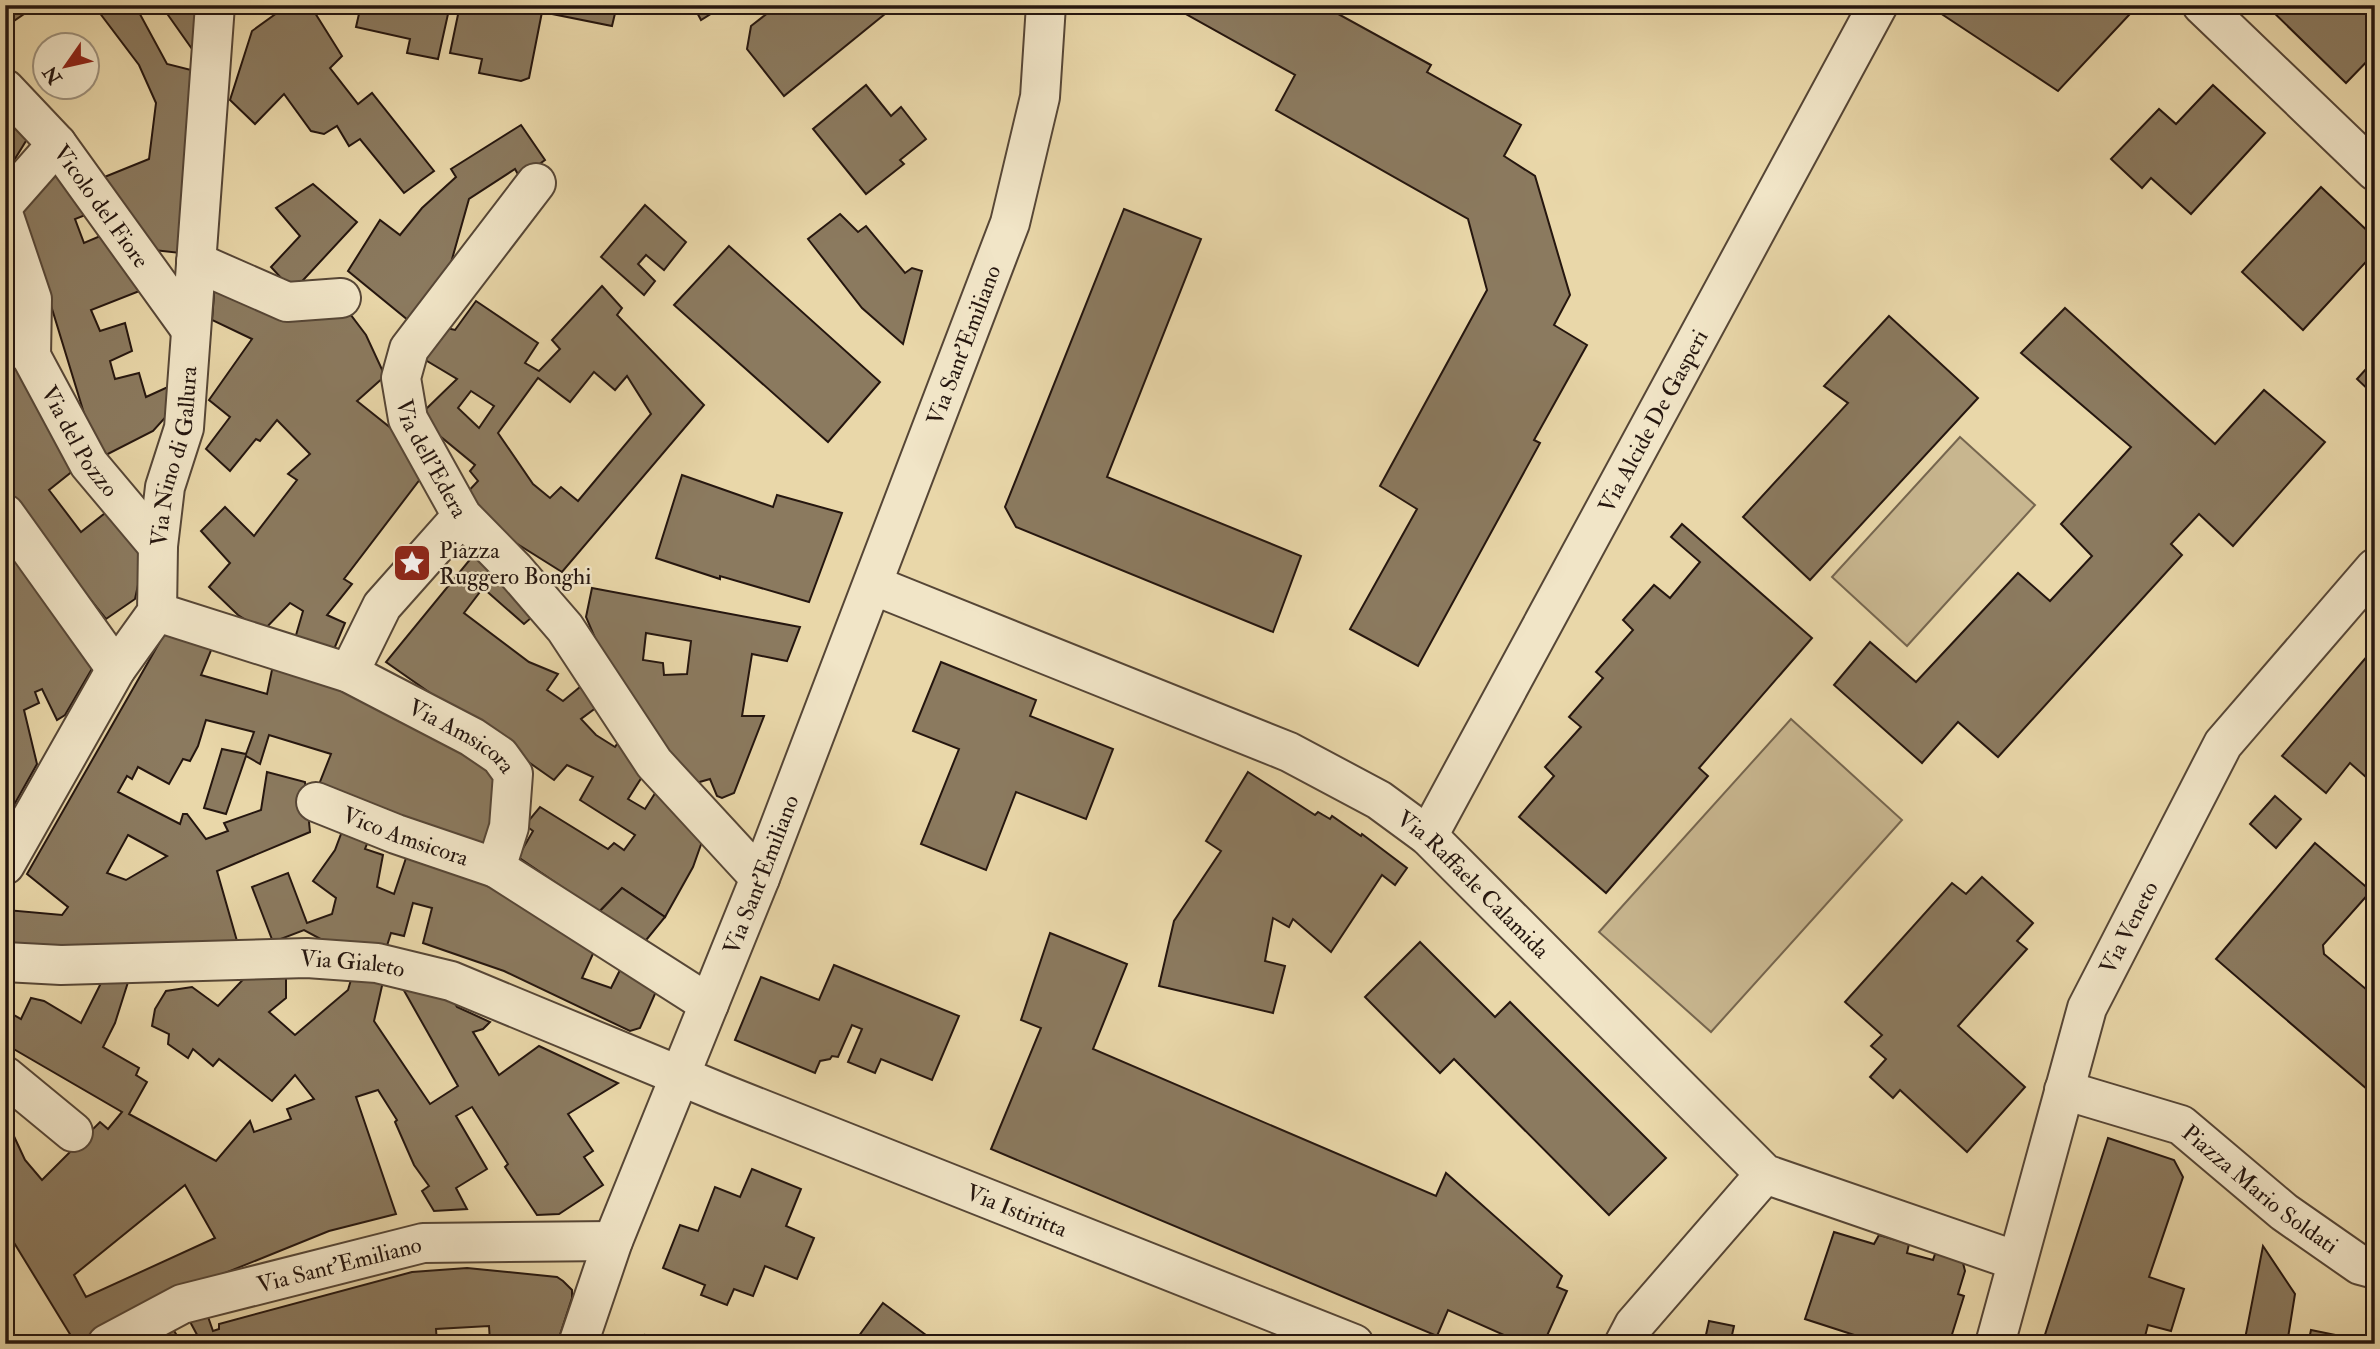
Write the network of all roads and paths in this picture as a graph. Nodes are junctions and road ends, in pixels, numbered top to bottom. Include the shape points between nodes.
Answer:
1 (215, 5) edge
2 (1046, 5) edge
3 (1878, 5) edge
4 (2202, 5) edge
5 (5, 89) edge
6 (57, 144) junction
7 (2375, 171) edge
8 (536, 183) dead end
9 (5, 203) edge
10 (5, 219) edge
11 (196, 262) junction
12 (341, 298) dead end
13 (191, 330) junction
14 (18, 344) edge
15 (5, 513) edge
16 (462, 516) junction
17 (158, 546) junction
18 (2374, 571) edge
19 (873, 585) junction
20 (157, 612) junction
21 (116, 669) junction
22 (349, 673) junction
23 (316, 802) dead end
24 (1428, 836) junction
25 (5, 865) edge
26 (496, 868) junction
27 (760, 878) junction
28 (5, 962) edge
29 (709, 1004) junction
30 (5, 1076) edge
31 (681, 1077) junction
32 (2064, 1090) junction
33 (73, 1132) dead end
34 (1765, 1174) junction
35 (613, 1241) junction
36 (2017, 1261) junction
37 (2375, 1269) edge
38 (107, 1344) edge
39 (578, 1344) edge
40 (1354, 1344) edge
41 (1624, 1344) edge
42 (1995, 1344) edge

1 - 11 street, Via Nino di Gallura
2 - 19 street, Via Sant'Emiliano via 1040,97 1010,223
3 - 24 street, Via Alcide De Gasperi
4 - 7 street
5 - 6 street, Vicolo del Fiore
6 - 9 street
6 - 13 street, Vicolo del Fiore
8 - 16 street, Via dell'Edera via 409,349 401,378 408,419
10 - 14 street via 32,299
11 - 12 street via 286,302
11 - 13 street, Via Nino di Gallura
13 - 17 street, Via Nino di Gallura via 184,428 165,487
14 - 17 street, Via del Pozzo via 89,464
15 - 21 street
16 - 22 street via 382,606
16 - 27 street, Via dell'Edera via 565,628 654,763
17 - 20 street, Via Nino di Gallura
18 - 32 street, Via Veneto via 2223,744 2087,1008
19 - 24 street, Via Raffaele Calamida via 1289,752 1379,800
19 - 27 street, Via Sant'Emiliano
20 - 21 street
20 - 22 street, Via Amsicora
21 - 25 street
22 - 26 street, Via Amsicora via 500,756 513,774 509,827
23 - 26 street, Vico Amsicora
24 - 34 street, Via Raffaele Calamida
26 - 29 street
27 - 29 street, Via Sant'Emiliano
28 - 31 street, Via Gialeto via 61,965 307,958 377,963 451,981
29 - 31 street, Via Sant'Emiliano
30 - 33 street
31 - 35 street, Via Sant'Emiliano
31 - 40 street, Via Istiritta
32 - 36 street, Via Veneto
32 - 37 street, Piazza Mario Soldati via 2181,1125 2284,1212 2360,1265
34 - 36 street, Via Raffaele Calamida
34 - 41 street via 1634,1325
35 - 38 street, Via Sant'Emiliano via 423,1243 182,1304
35 - 39 street
36 - 42 street, Via Veneto

